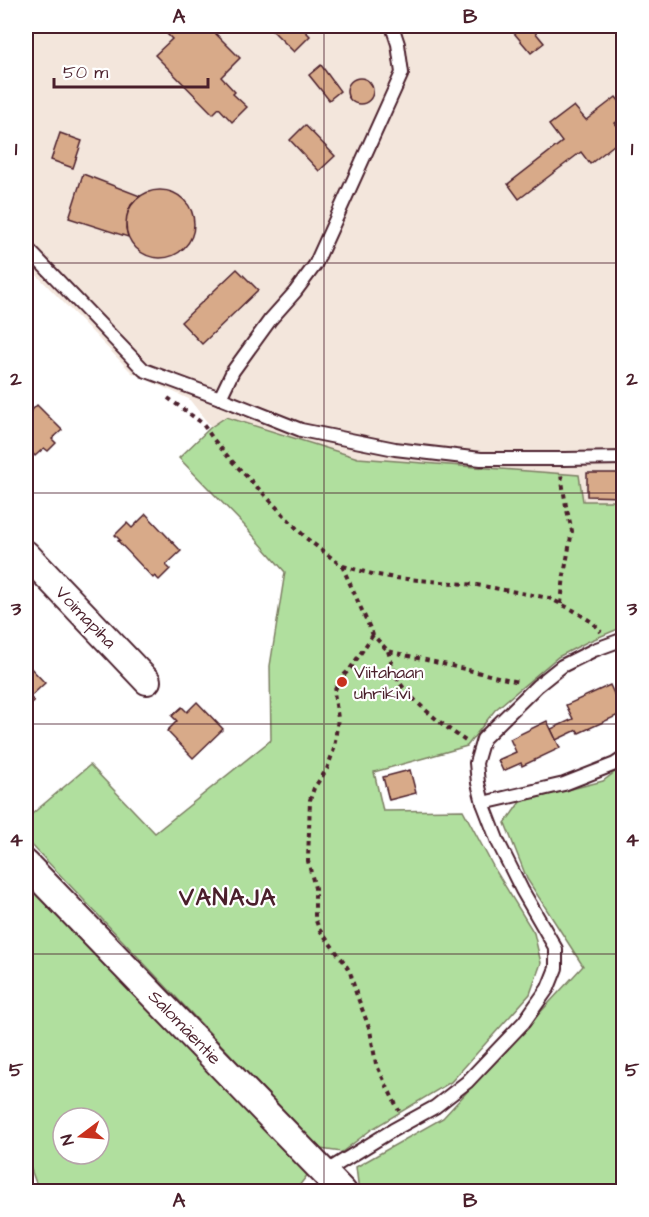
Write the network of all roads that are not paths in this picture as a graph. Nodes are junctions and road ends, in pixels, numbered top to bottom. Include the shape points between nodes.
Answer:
1 (392, 26) edge
2 (26, 247) edge
3 (220, 398) junction
4 (624, 458) edge
5 (26, 554) edge
6 (624, 639) edge
7 (147, 681) dead end
8 (624, 758) edge
9 (483, 803) junction
10 (26, 864) edge
11 (325, 1172) junction
12 (343, 1191) edge

1 - 3 lane via 402,73 315,265 233,371
2 - 3 lane via 144,370
3 - 4 lane via 301,430 395,449 481,459
5 - 7 street, Voimapiha
6 - 9 lane via 562,666 483,739 476,763
8 - 9 lane via 564,784
9 - 11 lane via 512,871 556,949 556,968 548,988 524,1022 468,1082 435,1107
10 - 11 street, Salomäentie
11 - 12 street, Salomäentie

